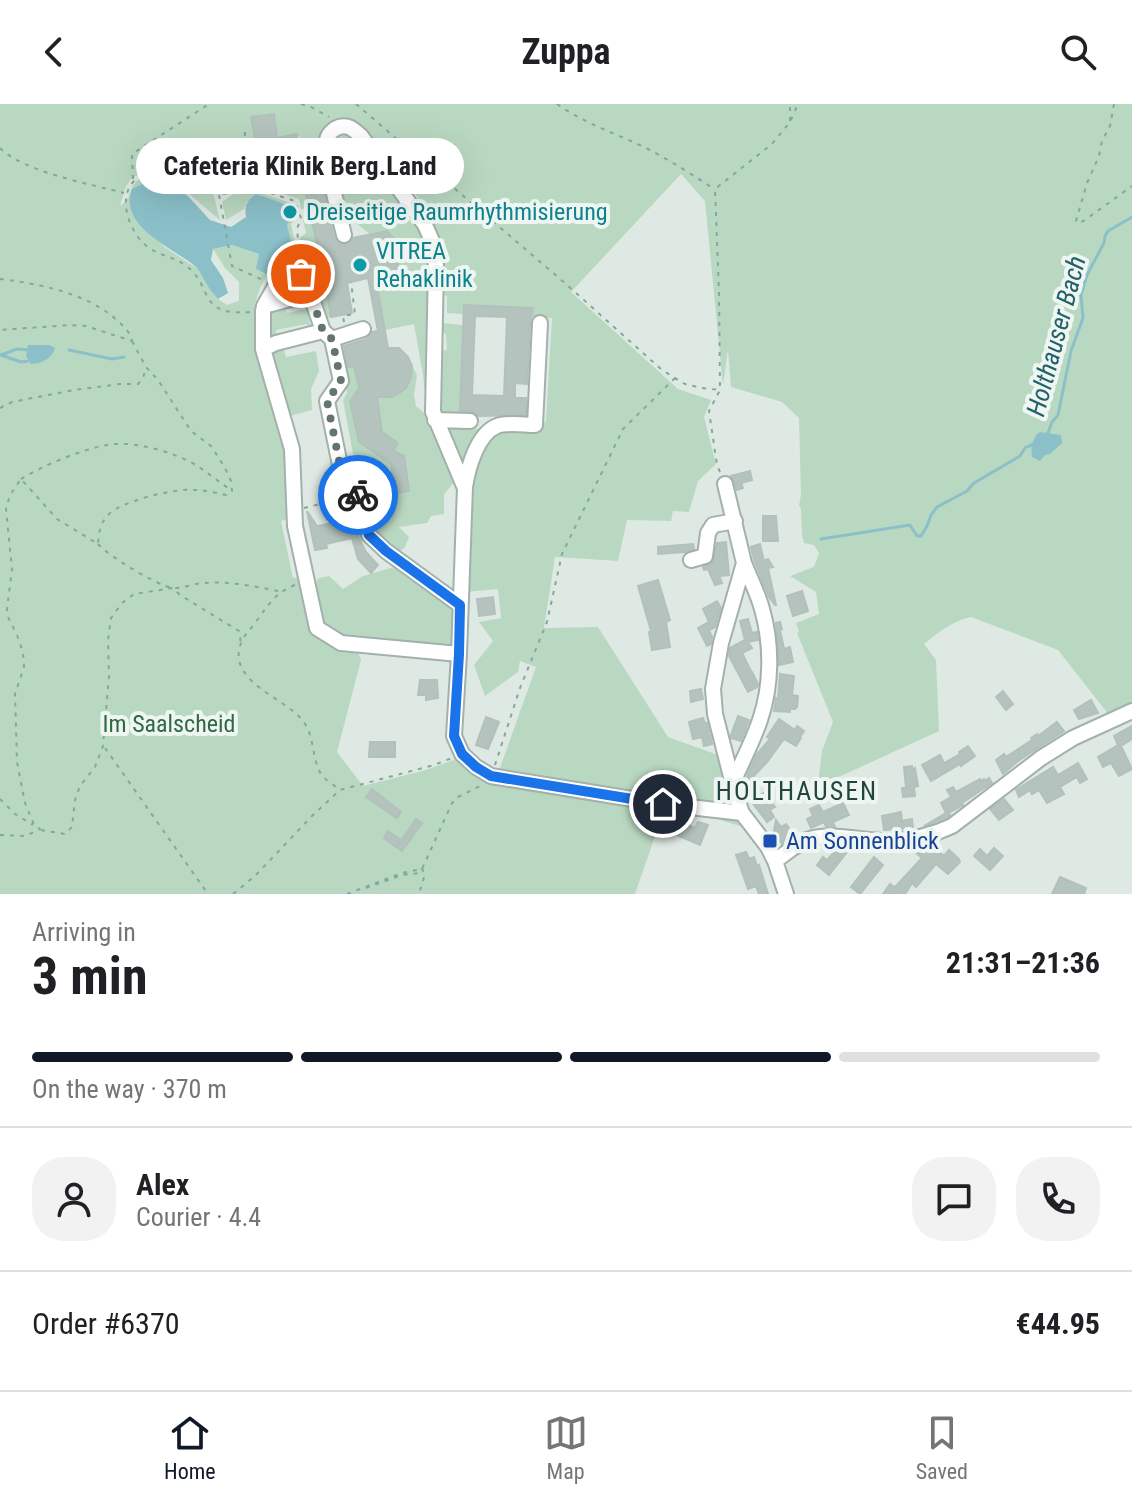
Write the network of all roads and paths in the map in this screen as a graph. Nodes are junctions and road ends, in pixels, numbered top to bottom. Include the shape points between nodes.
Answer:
1 (301, 104) edge
2 (356, 104) edge
3 (557, 104) edge
4 (790, 104) edge
5 (798, 104) edge
6 (1114, 104) edge
7 (207, 105) edge
8 (790, 122) junction
9 (344, 125) junction
10 (245, 132) dead end
11 (0, 148) edge
12 (133, 180) junction
13 (241, 184) junction
14 (1132, 186) edge
15 (715, 189) junction
16 (125, 193) junction
17 (219, 193) junction
18 (344, 235) dead end
19 (301, 274) junction
20 (0, 279) edge
21 (351, 282) dead end
22 (276, 285) junction
23 (311, 296) junction
24 (264, 308) junction
25 (343, 316) dead end
26 (540, 323) dead end
27 (363, 329) dead end
28 (0, 330) edge
29 (328, 335) junction
30 (132, 341) junction
31 (263, 349) junction
32 (146, 367) junction
33 (675, 378) junction
34 (720, 390) junction
35 (0, 408) edge
36 (435, 420) junction
37 (470, 421) dead end
38 (21, 479) junction
39 (725, 484) joint
40 (465, 487) junction
41 (232, 491) junction
42 (341, 498) dead end
43 (295, 510) junction
44 (735, 521) junction
45 (98, 544) junction
46 (691, 560) dead end
47 (744, 563) junction
48 (307, 579) junction
49 (173, 588) junction
50 (279, 592) junction
51 (460, 605) junction
52 (241, 643) junction
53 (459, 654) junction
54 (1132, 711) edge
55 (103, 746) junction
56 (462, 754) junction
57 (491, 776) junction
58 (733, 782) junction
59 (340, 790) junction
60 (0, 799) edge
61 (742, 813) junction
62 (34, 825) junction
63 (40, 829) junction
64 (0, 835) edge
65 (775, 861) junction
66 (422, 869) junction
67 (366, 888) dead end
68 (208, 894) edge
69 (233, 894) edge
70 (347, 894) edge
71 (419, 894) edge
72 (786, 894) edge

1 - 9 path
2 - 33 path
3 - 15 path
4 - 8 path
5 - 8 path
6 - 14 path via 1076,221
7 - 12 path via 132,154
8 - 15 path via 772,144
9 - 18 street via 330,134 326,149
9 - 36 street via 361,136 433,243
10 - 13 path
11 - 16 path via 7,156 59,176
12 - 16 path
12 - 17 path via 145,172 167,170
13 - 17 path via 228,194
13 - 19 path via 295,201 301,218
15 - 34 path
16 - 24 path via 139,238 156,254 185,265 208,300 234,313
17 - 22 path via 232,266
19 - 22 street
19 - 23 street
20 - 30 path via 41,285 89,302 110,314
21 - 25 path via 355,314
22 - 24 street
23 - 24 street
23 - 29 street
24 - 31 street
26 - 40 street via 535,425 499,425 488,432 470,460
27 - 29 street
28 - 30 path via 86,326
29 - 31 street
29 - 51 street via 341,381 327,401 343,480 358,495 369,535
30 - 32 path
31 - 43 street via 292,449
32 - 35 path via 138,384 74,390
32 - 41 path via 191,431 211,446
33 - 34 path
33 - 57 path via 623,429 562,554 547,622
34 - 39 path via 709,411
36 - 37 street
36 - 40 street
38 - 41 path via 69,457 119,444 155,448 194,464
38 - 45 path via 57,519
38 - 62 path via 6,509 12,569 7,609 23,652 15,694 17,762
39 - 44 street
40 - 51 street
41 - 45 path via 226,495 192,489 122,505 99,529
42 - 43 path
43 - 48 street
44 - 46 street via 713,525 705,556
44 - 47 street
45 - 49 path via 129,568
47 - 58 street via 713,689
47 - 58 street via 766,624 769,657 760,719
48 - 50 path
48 - 53 street via 317,628 341,643
49 - 50 path via 204,583
49 - 52 path via 239,631
49 - 55 path via 134,594 111,618
50 - 52 path
51 - 53 street
52 - 59 path via 244,673 302,719 322,776
53 - 56 street via 454,736
54 - 65 street via 1041,758 942,830 890,841 808,840
55 - 63 path via 80,786 72,827 65,834
55 - 68 path
56 - 57 street
56 - 59 path
57 - 61 street
57 - 66 path via 452,803
58 - 61 street
59 - 69 path
60 - 62 path
61 - 65 street
62 - 63 path
63 - 64 path via 26,836
65 - 72 street
66 - 67 path
66 - 70 path
66 - 71 path

